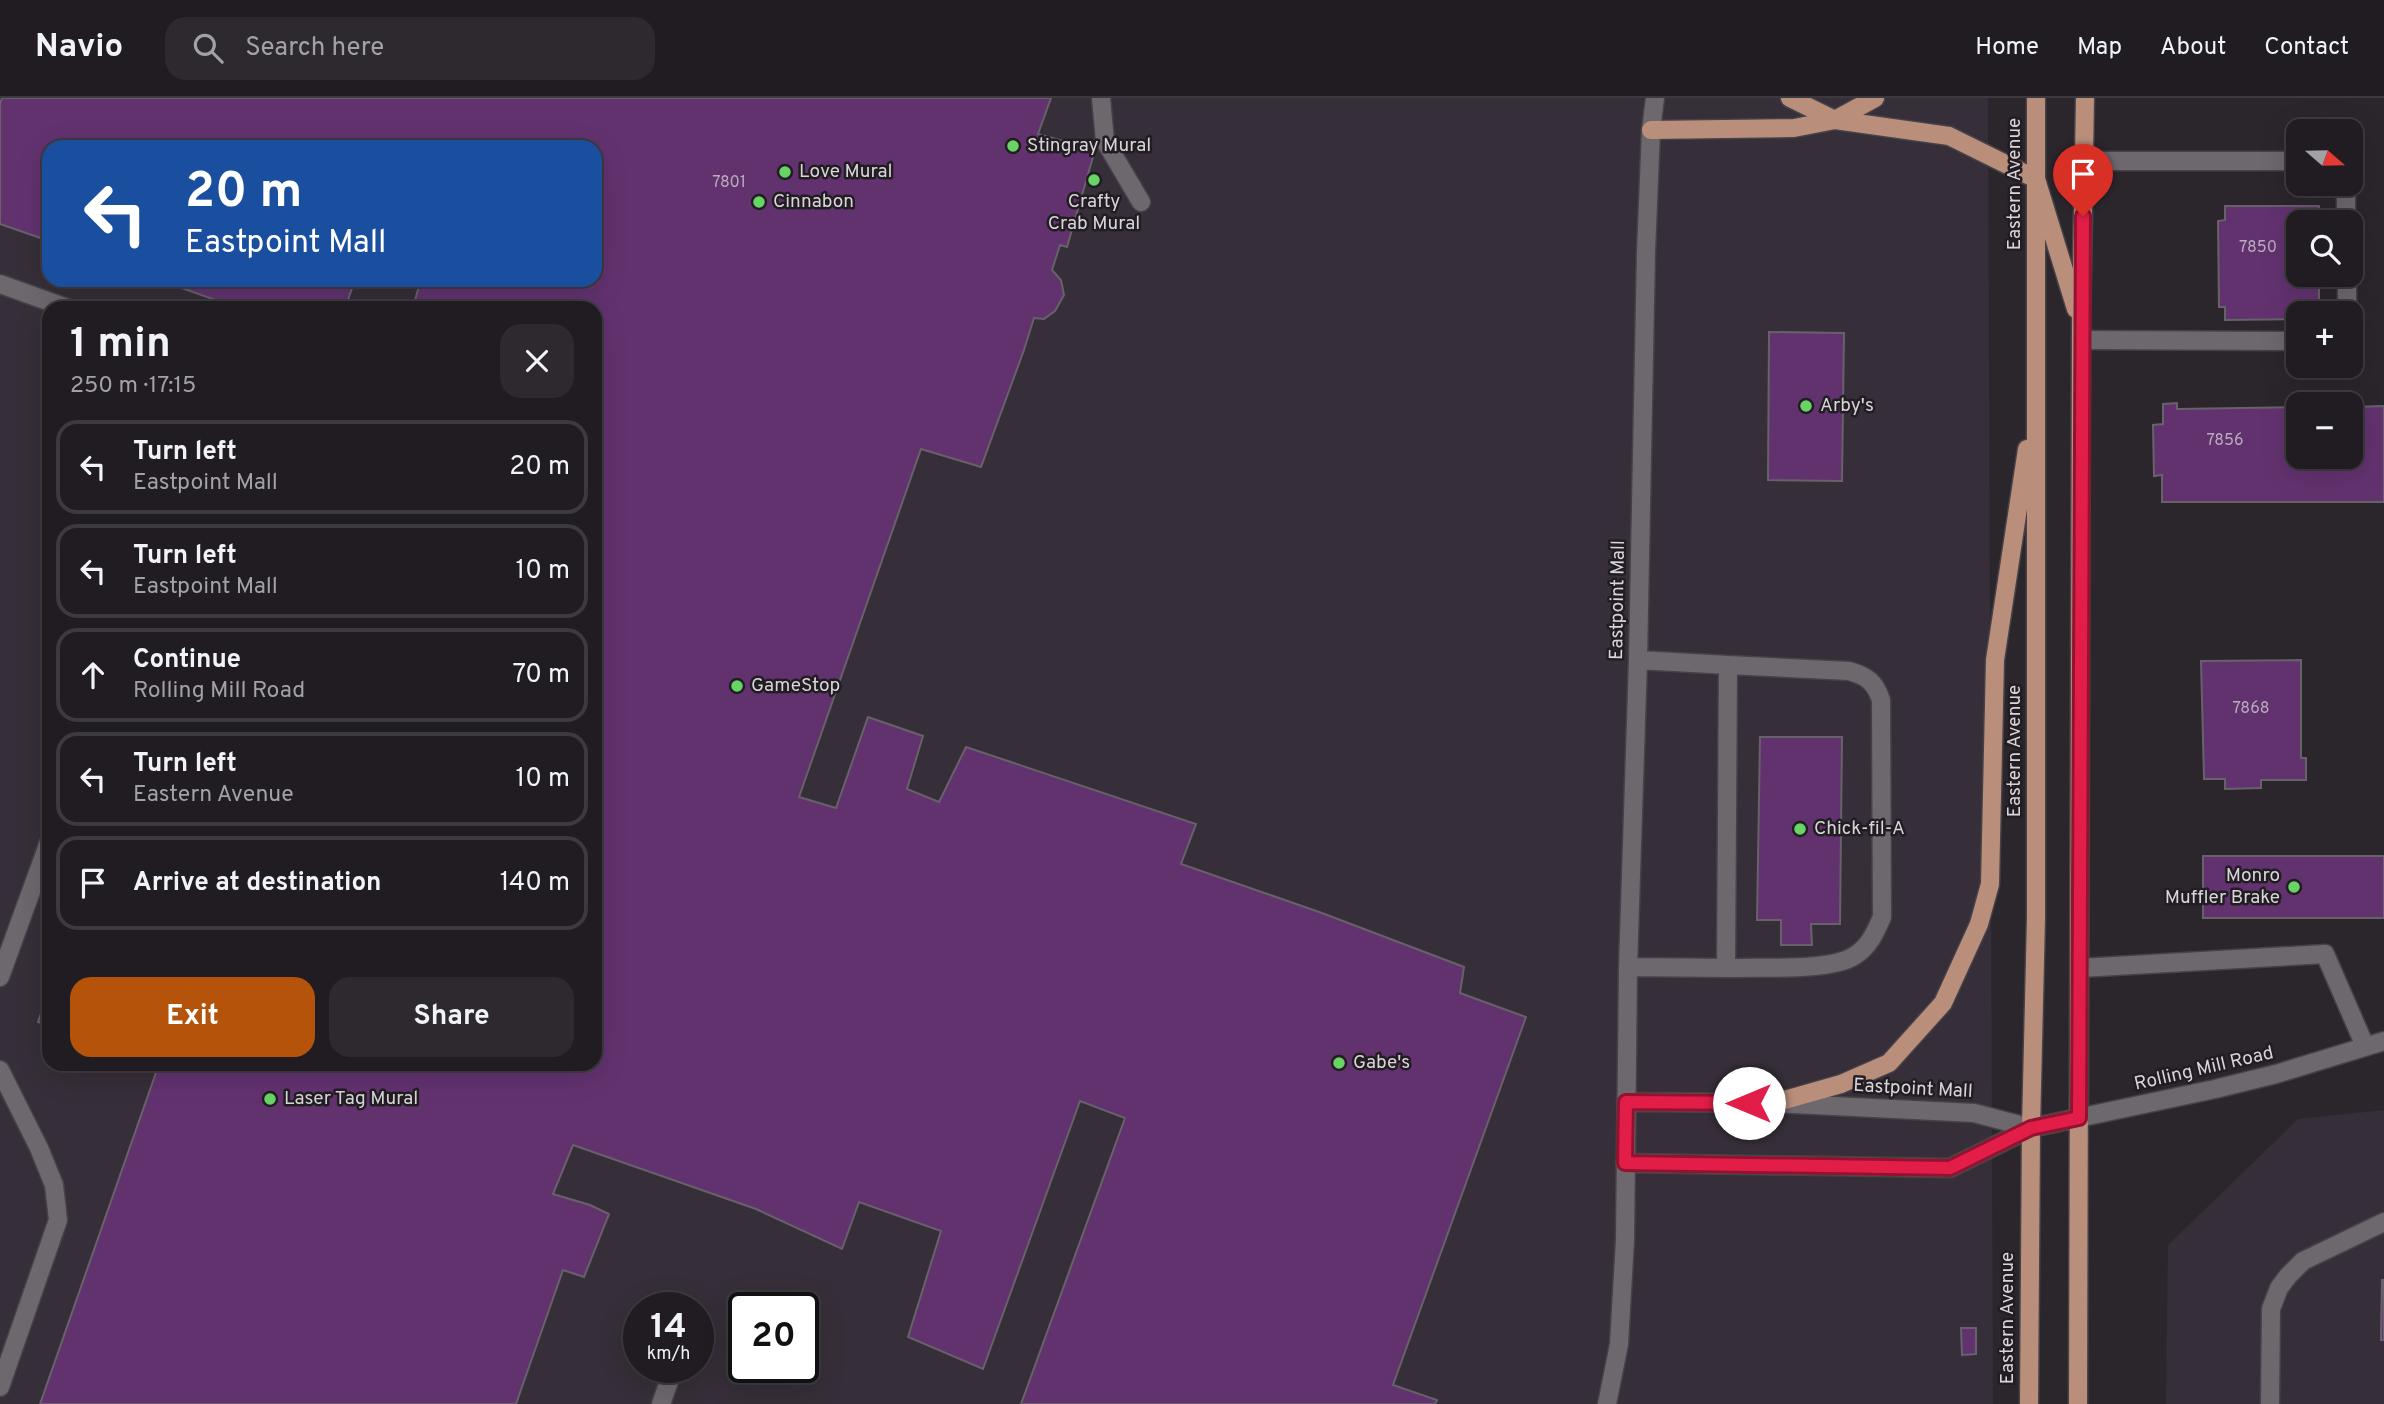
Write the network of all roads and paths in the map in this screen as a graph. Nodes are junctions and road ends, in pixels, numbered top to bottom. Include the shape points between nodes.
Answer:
1 (1101, 98) edge
2 (1655, 98) edge
3 (1790, 98) edge
4 (1875, 98) edge
5 (2036, 98) edge
6 (2085, 98) edge
7 (1835, 120) junction
8 (1651, 130) junction
9 (2286, 161) edge
10 (2084, 162) junction
11 (2036, 179) junction
12 (1141, 202) dead end
13 (0, 284) edge
14 (47, 301) edge
15 (2082, 333) junction
16 (2286, 341) edge
17 (2035, 393) junction
18 (1638, 660) junction
19 (1728, 665) junction
20 (42, 861) edge
21 (1628, 967) junction
22 (1726, 968) junction
23 (2080, 968) junction
24 (0, 977) edge
25 (2384, 1041) edge
26 (2365, 1046) junction
27 (0, 1070) edge
28 (1626, 1102) junction
29 (1773, 1103) junction
30 (2079, 1118) junction
31 (2031, 1128) junction
32 (1625, 1163) junction
33 (2384, 1222) edge
34 (668, 1383) edge
35 (0, 1387) edge
36 (661, 1404) edge
37 (1607, 1404) edge
38 (2029, 1404) edge
39 (2078, 1404) edge
40 (2270, 1404) edge

1 - 12 street via 1105,141
2 - 8 street, Eastpoint Mall
3 - 7 main road
4 - 7 main road
5 - 11 main road, Eastern Avenue
6 - 10 main road
7 - 8 main road via 1794,128
7 - 11 main road via 1949,136
8 - 18 street, Eastpoint Mall
9 - 10 street
10 - 15 main road
11 - 15 main road
11 - 17 main road, Eastern Avenue
13 - 14 street
15 - 16 street
15 - 23 main road
17 - 29 main road via 1995,660 1990,884 1979,924 1943,1003 1889,1063 1841,1084
17 - 31 main road, Eastern Avenue via 2036,918
18 - 19 street
18 - 21 street, Eastpoint Mall
19 - 22 street
19 - 22 street via 1849,671 1871,680 1878,690 1882,918 1872,940 1838,964
20 - 24 street
21 - 22 street
21 - 28 street, Eastpoint Mall
23 - 26 street via 2325,954
23 - 30 main road
25 - 26 street, Rolling Mill Road
26 - 30 street, Rolling Mill Road via 2276,1074
27 - 35 street via 54,1185 58,1220
28 - 29 street, Eastpoint Mall
28 - 32 street, Eastpoint Mall
29 - 31 street, Eastpoint Mall via 1974,1113
30 - 31 street, Rolling Mill Road
30 - 39 main road
31 - 32 street via 1950,1168
31 - 38 main road, Eastern Avenue
32 - 37 street, Eastpoint Mall via 1619,1344
33 - 40 street via 2303,1261 2279,1288 2271,1309
34 - 36 street

